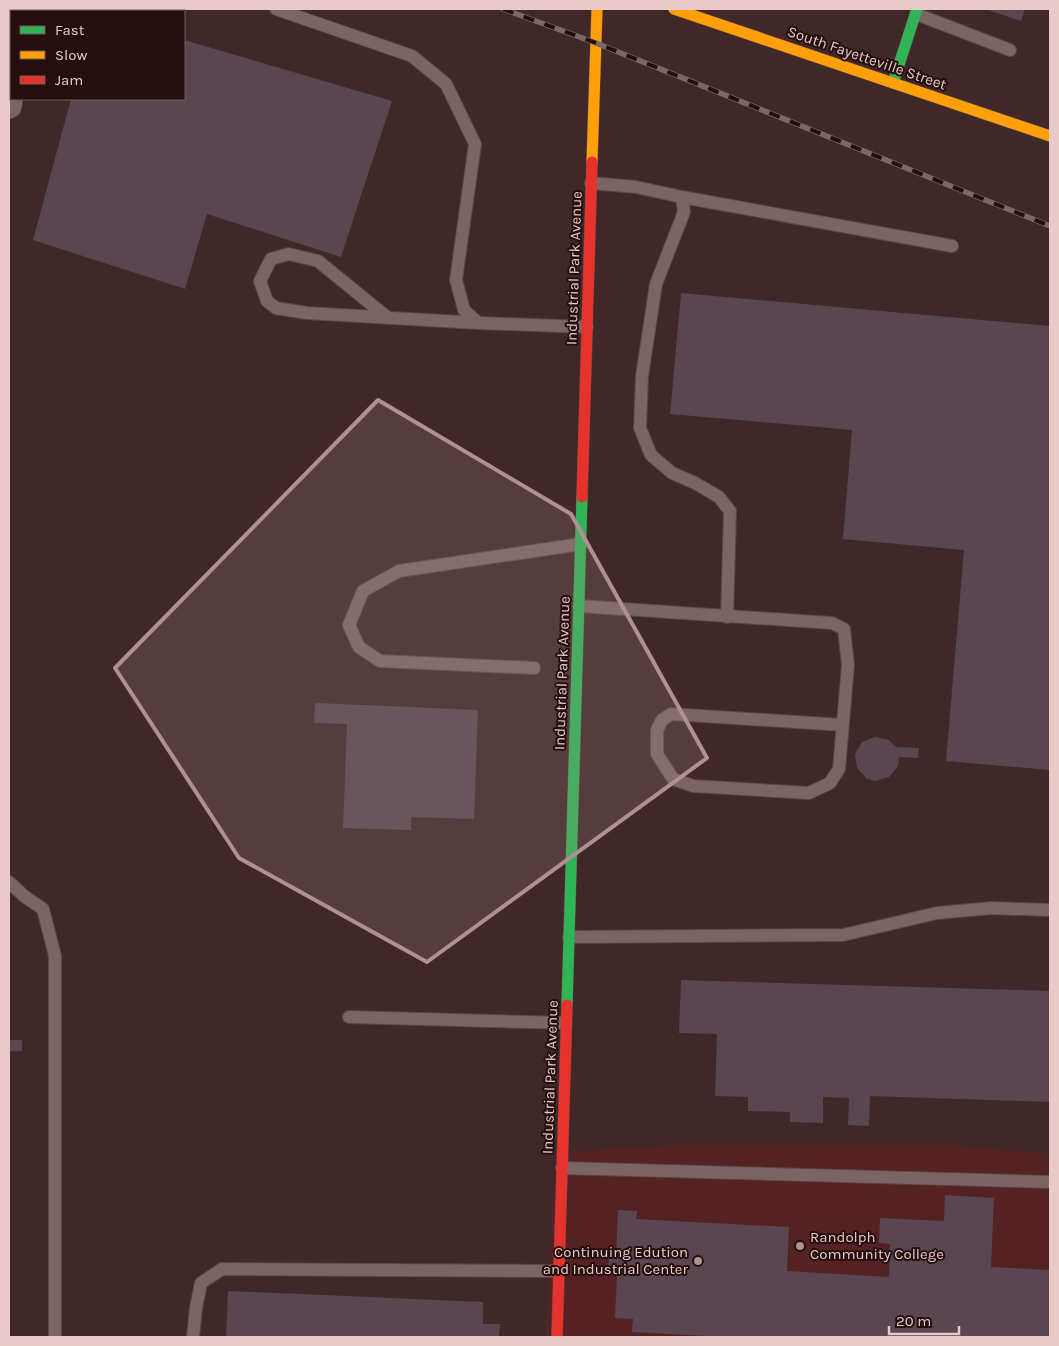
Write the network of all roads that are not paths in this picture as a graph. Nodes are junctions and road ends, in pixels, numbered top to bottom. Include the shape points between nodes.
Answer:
1 (276, 9) edge
2 (597, 9) edge
3 (674, 9) edge
4 (916, 12) edge
5 (1010, 50) dead end
6 (893, 83) junction
7 (1050, 136) edge
8 (591, 183) junction
9 (682, 197) junction
10 (952, 246) dead end
11 (388, 318) junction
12 (478, 323) junction
13 (587, 327) junction
14 (581, 544) junction
15 (579, 606) junction
16 (727, 617) junction
17 (534, 668) dead end
18 (843, 725) junction
19 (9, 882) edge
20 (9, 896) edge
21 (24, 896) junction
22 (1050, 910) edge
23 (569, 937) junction
24 (349, 1017) dead end
25 (566, 1023) junction
26 (562, 1168) junction
27 (1050, 1182) edge
28 (559, 1271) junction
29 (55, 1337) edge
30 (193, 1337) edge
31 (557, 1337) edge

1 - 12 lane via 412,56 446,84 475,144 456,280 464,310
2 - 8 street, Industrial Park Avenue
3 - 6 street, South Fayetteville Street
4 - 5 lane
4 - 6 street
6 - 7 street, South Fayetteville Street
8 - 9 lane via 636,187
8 - 13 street, Industrial Park Avenue
9 - 10 lane
9 - 16 lane via 684,212 656,284 642,376 640,428 651,455 672,473 719,497 730,511
11 - 11 lane via 276,308 267,301 260,281 271,260 289,254 318,261
11 - 12 lane
12 - 13 lane
13 - 14 street, Industrial Park Avenue
14 - 15 street, Industrial Park Avenue
14 - 17 lane via 399,571 363,591 349,625 360,647 380,661
15 - 16 lane
15 - 23 street, Industrial Park Avenue
16 - 18 lane via 832,623 844,629 848,665
18 - 18 lane via 840,770 830,783 809,793 693,786 674,779 657,754 657,730 662,720 671,714
19 - 21 lane
20 - 21 lane
21 - 29 lane via 43,909 55,956
22 - 23 lane via 992,908 937,913 843,935
23 - 25 street, Industrial Park Avenue
24 - 25 lane
25 - 26 street, Industrial Park Avenue
26 - 27 lane
26 - 28 street, Industrial Park Avenue
28 - 30 lane via 222,1269 202,1283
28 - 31 street, Industrial Park Avenue

